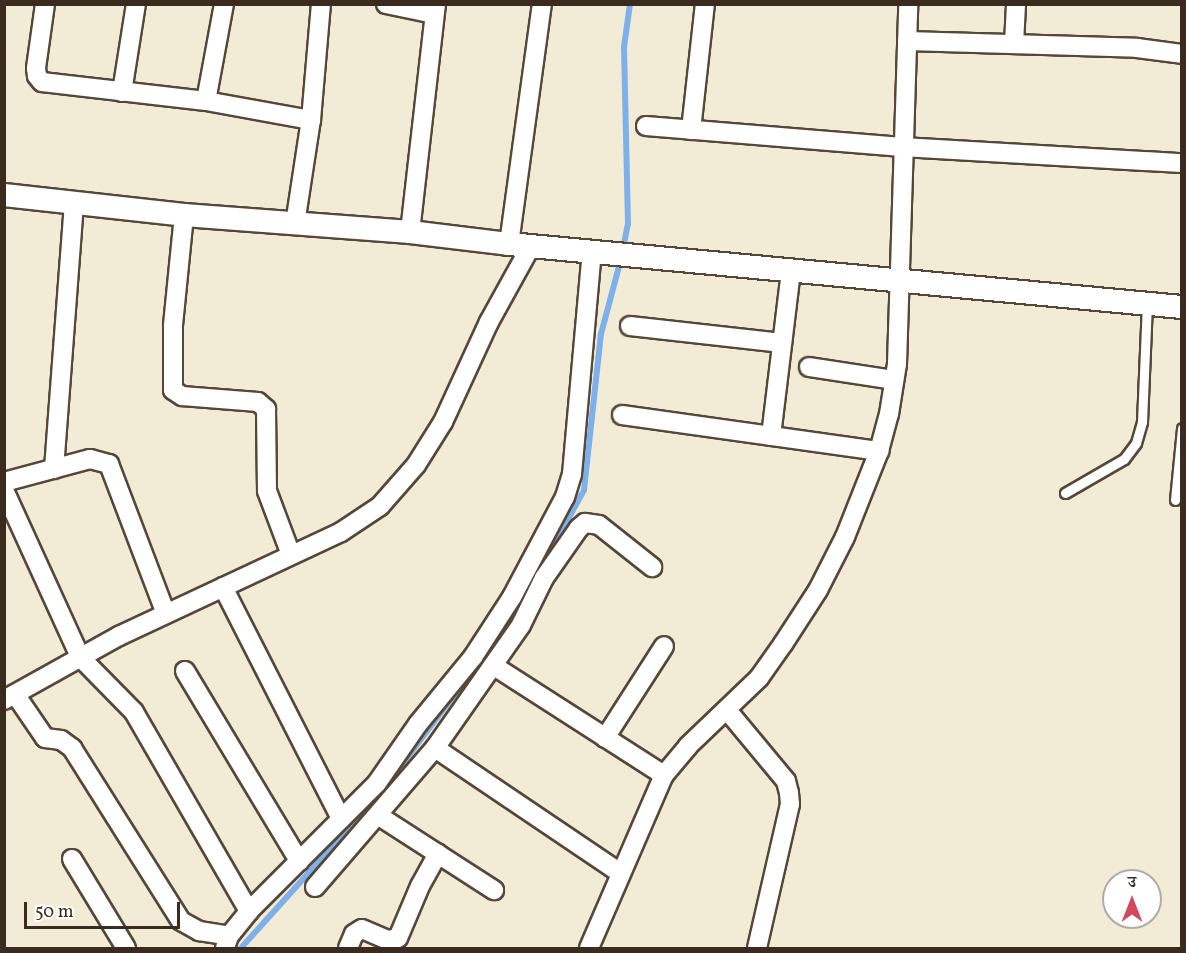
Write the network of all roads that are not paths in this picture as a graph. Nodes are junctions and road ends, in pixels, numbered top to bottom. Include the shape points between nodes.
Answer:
1 (45, 4) edge
2 (136, 4) edge
3 (224, 4) edge
4 (321, 4) edge
5 (386, 4) edge
6 (542, 4) edge
7 (705, 4) edge
8 (908, 4) edge
9 (1016, 4) edge
10 (435, 9) edge
11 (907, 41) junction
12 (1014, 44) junction
13 (1182, 54) edge
14 (122, 92) junction
15 (206, 101) junction
16 (311, 120) junction
17 (646, 126) dead end
18 (691, 130) junction
19 (902, 147) junction
20 (1182, 163) edge
21 (4, 195) edge
22 (74, 203) junction
23 (184, 215) junction
24 (295, 224) junction
25 (410, 232) junction
26 (509, 244) junction
27 (531, 246) junction
28 (613, 254) junction
29 (791, 270) junction
30 (899, 279) junction
31 (1147, 303) junction
32 (1182, 307) edge
33 (630, 326) dead end
34 (783, 343) junction
35 (809, 367) dead end
36 (894, 380) junction
37 (622, 415) dead end
38 (1182, 428) edge
39 (771, 436) junction
40 (879, 451) junction
41 (54, 469) junction
42 (4, 482) edge
43 (4, 490) edge
44 (1065, 493) dead end
45 (1175, 500) dead end
46 (291, 555) junction
47 (652, 567) dead end
48 (223, 587) junction
49 (166, 614) junction
50 (664, 646) dead end
51 (80, 657) junction
52 (494, 666) junction
53 (185, 671) dead end
54 (10, 697) edge
55 (728, 710) junction
56 (605, 738) junction
57 (435, 748) junction
58 (664, 775) junction
59 (379, 816) junction
60 (341, 819) junction
61 (438, 854) junction
62 (72, 859) dead end
63 (299, 861) junction
64 (620, 873) junction
65 (315, 887) dead end
66 (494, 890) dead end
67 (249, 911) junction
68 (227, 942) edge
69 (126, 948) edge
70 (348, 948) edge
71 (589, 948) edge
72 (757, 948) edge

1 - 14 street via 36,68 42,82
2 - 14 street
3 - 15 street
4 - 16 street
5 - 10 street
6 - 26 street
7 - 18 street
8 - 11 street
9 - 12 street
10 - 25 street
11 - 12 street
11 - 19 street
12 - 13 street via 1137,48
14 - 15 street
15 - 16 street
16 - 24 street
17 - 18 street
18 - 19 street
19 - 20 street
19 - 30 street
21 - 22 street
22 - 23 street
22 - 41 street
23 - 24 street
23 - 46 street via 173,326 172,390 182,396 258,402 266,409 267,491
24 - 25 street
25 - 26 street
26 - 27 street
27 - 28 street
27 - 46 street via 489,322 443,423 416,465 380,506 341,532
28 - 29 street
28 - 60 street via 565,496 512,597 486,637 377,783
29 - 30 street
29 - 34 street
30 - 31 street
30 - 36 street
31 - 32 street
31 - 44 lane via 1142,422 1136,443 1124,459
33 - 34 street
34 - 39 street
35 - 36 street
36 - 40 street
37 - 39 street
38 - 45 lane
39 - 40 street
40 - 55 street via 845,537 818,590 759,678
41 - 42 street
41 - 49 street via 90,459 110,464
43 - 51 street
46 - 48 street
47 - 52 street via 599,525 585,523 544,578 521,625
48 - 49 street
48 - 60 street
49 - 51 street
50 - 56 street
51 - 54 street
51 - 67 street via 134,712
52 - 56 street
52 - 57 street
53 - 63 street
54 - 68 street via 45,738 61,740 72,748 181,921
55 - 58 street via 688,746
55 - 72 street via 786,782 789,793 790,804
56 - 58 street
57 - 59 street
57 - 64 street
58 - 64 street
59 - 61 street
59 - 65 street
60 - 63 street
61 - 66 street
61 - 70 street via 398,938 388,940 362,929 354,934
62 - 69 street
63 - 67 street
64 - 71 street
67 - 68 street

